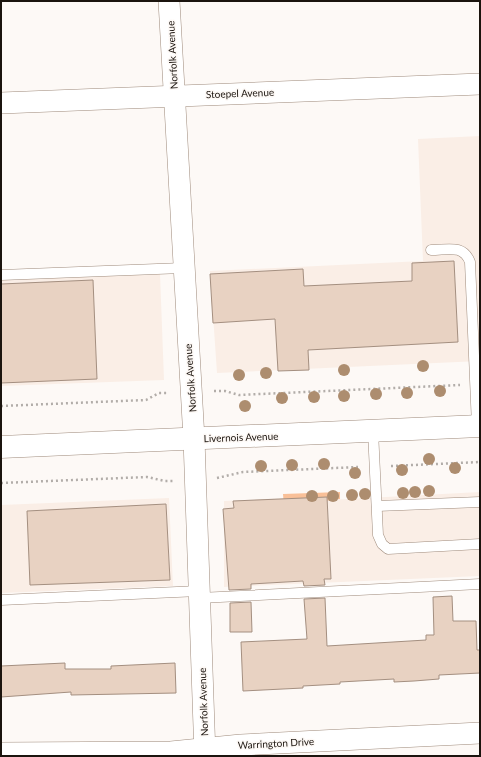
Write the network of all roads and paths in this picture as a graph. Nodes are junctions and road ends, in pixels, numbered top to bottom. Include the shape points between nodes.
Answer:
1 (169, 1) edge
2 (480, 84) edge
3 (174, 96) junction
4 (1, 104) edge
5 (431, 250) dead end
6 (183, 268) junction
7 (1, 275) edge
8 (475, 385) junction
9 (208, 391) dead end
10 (159, 393) dead end
11 (1, 406) edge
12 (478, 426) edge
13 (373, 431) junction
14 (194, 439) junction
15 (1, 447) edge
16 (480, 462) edge
17 (375, 467) junction
18 (219, 478) dead end
19 (165, 481) dead end
20 (1, 483) edge
21 (480, 502) edge
22 (377, 506) junction
23 (480, 544) edge
24 (480, 584) edge
25 (199, 594) junction
26 (1, 600) edge
27 (480, 733) edge
28 (1, 753) edge
29 (205, 753) edge
30 (137, 754) edge

1 - 3 street, Norfolk Avenue
2 - 3 street, Stoepel Avenue
3 - 4 street, Stoepel Avenue
3 - 6 street, Norfolk Avenue
5 - 8 lane via 458,249 467,254 470,262
6 - 7 lane
6 - 14 street, Norfolk Avenue
8 - 9 path via 239,395 225,391
8 - 12 lane
10 - 11 path via 146,400
12 - 13 street, Livernois Avenue
13 - 14 street, Livernois Avenue
13 - 17 lane
14 - 15 street, Livernois Avenue
14 - 25 street, Norfolk Avenue
16 - 17 path
17 - 18 path via 243,472
17 - 22 lane
19 - 20 path via 147,477
21 - 22 lane
22 - 23 lane via 378,535 388,549
24 - 25 lane
25 - 26 lane
25 - 29 street, Norfolk Avenue
27 - 29 street, Warrington Drive via 236,745
28 - 30 street, Warrington Drive
29 - 30 street, Warrington Drive

